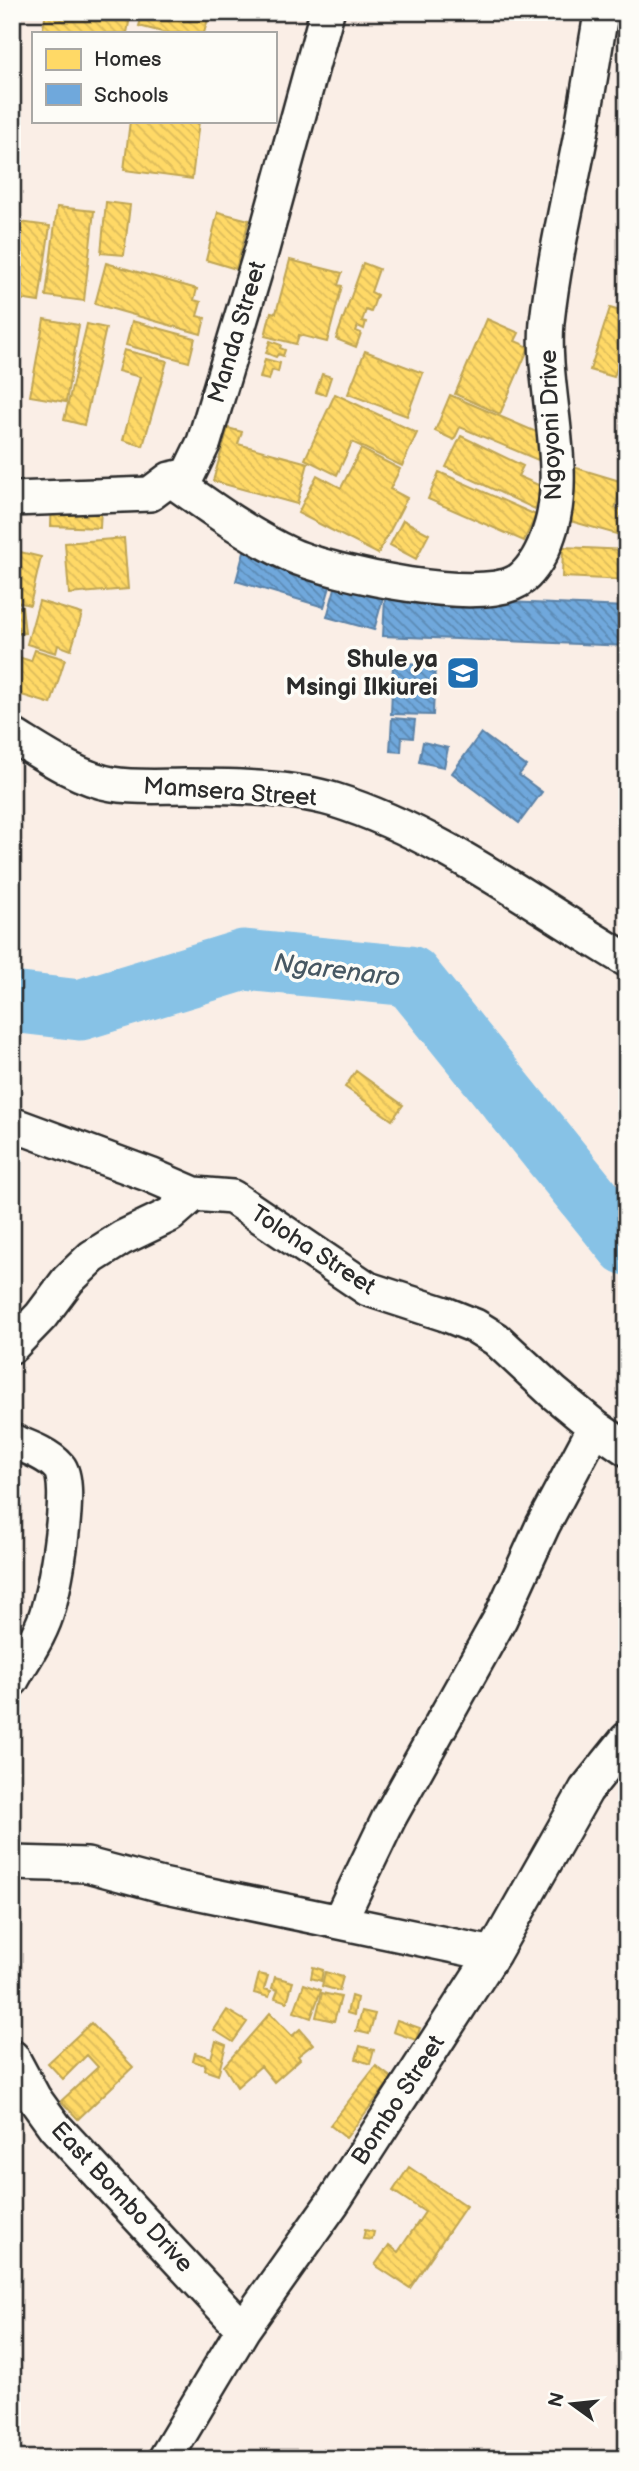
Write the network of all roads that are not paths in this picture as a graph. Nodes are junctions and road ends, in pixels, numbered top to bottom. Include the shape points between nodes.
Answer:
1 (327, 12) edge
2 (601, 14) dead end
3 (170, 479) junction
4 (12, 499) edge
5 (12, 735) edge
6 (627, 960) edge
7 (12, 1124) edge
8 (194, 1194) junction
9 (12, 1346) edge
10 (595, 1427) junction
11 (12, 1441) edge
12 (627, 1449) edge
13 (12, 1681) edge
14 (627, 1739) edge
15 (12, 1863) edge
16 (339, 1922) junction
17 (493, 1954) junction
18 (12, 2057) edge
19 (243, 2329) junction
20 (177, 2454) edge

1 - 3 street, Manda Street via 204,442 188,475
2 - 3 street, Ngoyoni Drive via 547,325 556,503 539,556 522,578 506,586 439,588 337,571 291,555 219,514
3 - 4 street, Manda Street via 150,494
5 - 6 street, Mamsera Street via 83,775 110,784 244,788 332,799 401,825 443,847
7 - 8 street, Toloha Street
8 - 9 street via 170,1215 92,1257
8 - 10 street, Toloha Street via 232,1197 368,1289 475,1326 496,1339
10 - 12 street, Toloha Street
10 - 16 street via 500,1619 389,1818
11 - 13 street via 60,1467 65,1513 48,1610
14 - 17 street, Bombo Street via 586,1790
15 - 16 street via 87,1865
16 - 17 street
17 - 19 street, Bombo Street via 333,2202
18 - 19 street, East Bombo Drive via 55,2127
19 - 20 street, Bombo Street

